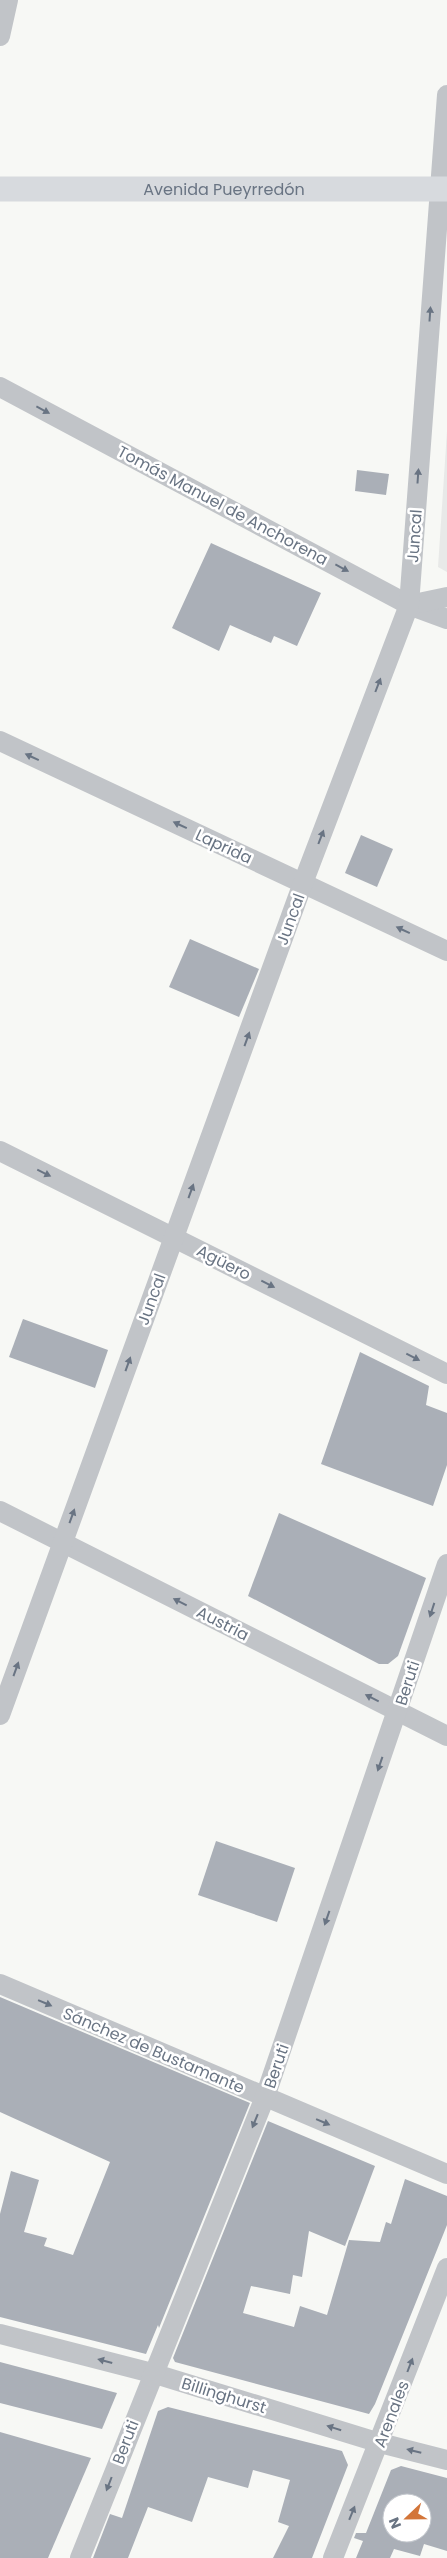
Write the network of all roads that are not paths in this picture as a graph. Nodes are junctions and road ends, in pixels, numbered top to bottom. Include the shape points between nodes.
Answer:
1 (8, 0) edge
2 (0, 36) edge
3 (447, 95) edge
4 (0, 189) edge
5 (443, 189) edge
6 (0, 387) edge
7 (447, 597) edge
8 (409, 605) junction
9 (447, 619) edge
10 (0, 742) edge
11 (303, 883) junction
12 (447, 951) edge
13 (0, 1151) edge
14 (174, 1237) junction
15 (447, 1374) edge
16 (0, 1511) edge
17 (62, 1543) junction
18 (447, 1564) edge
19 (398, 1711) junction
20 (0, 1715) edge
21 (447, 1736) edge
22 (0, 1984) edge
23 (265, 2097) junction
24 (447, 2174) edge
25 (447, 2268) edge
26 (0, 2334) edge
27 (152, 2373) junction
28 (380, 2443) junction
29 (447, 2460) edge
30 (80, 2558) edge
31 (333, 2558) edge

1 - 2 street
3 - 5 street, Juncal
4 - 5 main road, Avenida Pueyrredón
8 -> 5 street, Juncal
6 -> 8 street, Tomás Manuel de Anchorena
7 - 8 street
8 - 9 street, Tomás Manuel de Anchorena
11 -> 8 street, Juncal
11 -> 10 street, Laprida
12 -> 11 street, Laprida
14 -> 11 street, Juncal
13 -> 14 street, Agüero
14 -> 15 street, Agüero
17 -> 14 street, Juncal
16 - 17 street, Austria
19 -> 17 street, Austria
20 -> 17 street, Juncal
18 -> 19 street, Beruti
19 - 21 street, Austria
19 -> 23 street, Beruti
22 -> 23 street, Sánchez de Bustamante
23 -> 24 street, Sánchez de Bustamante
23 -> 27 street, Beruti
28 -> 25 street, Arenales
27 -> 26 street, Billinghurst
28 -> 27 street, Billinghurst
27 -> 30 street, Beruti
29 -> 28 street, Billinghurst
31 -> 28 street, Arenales

